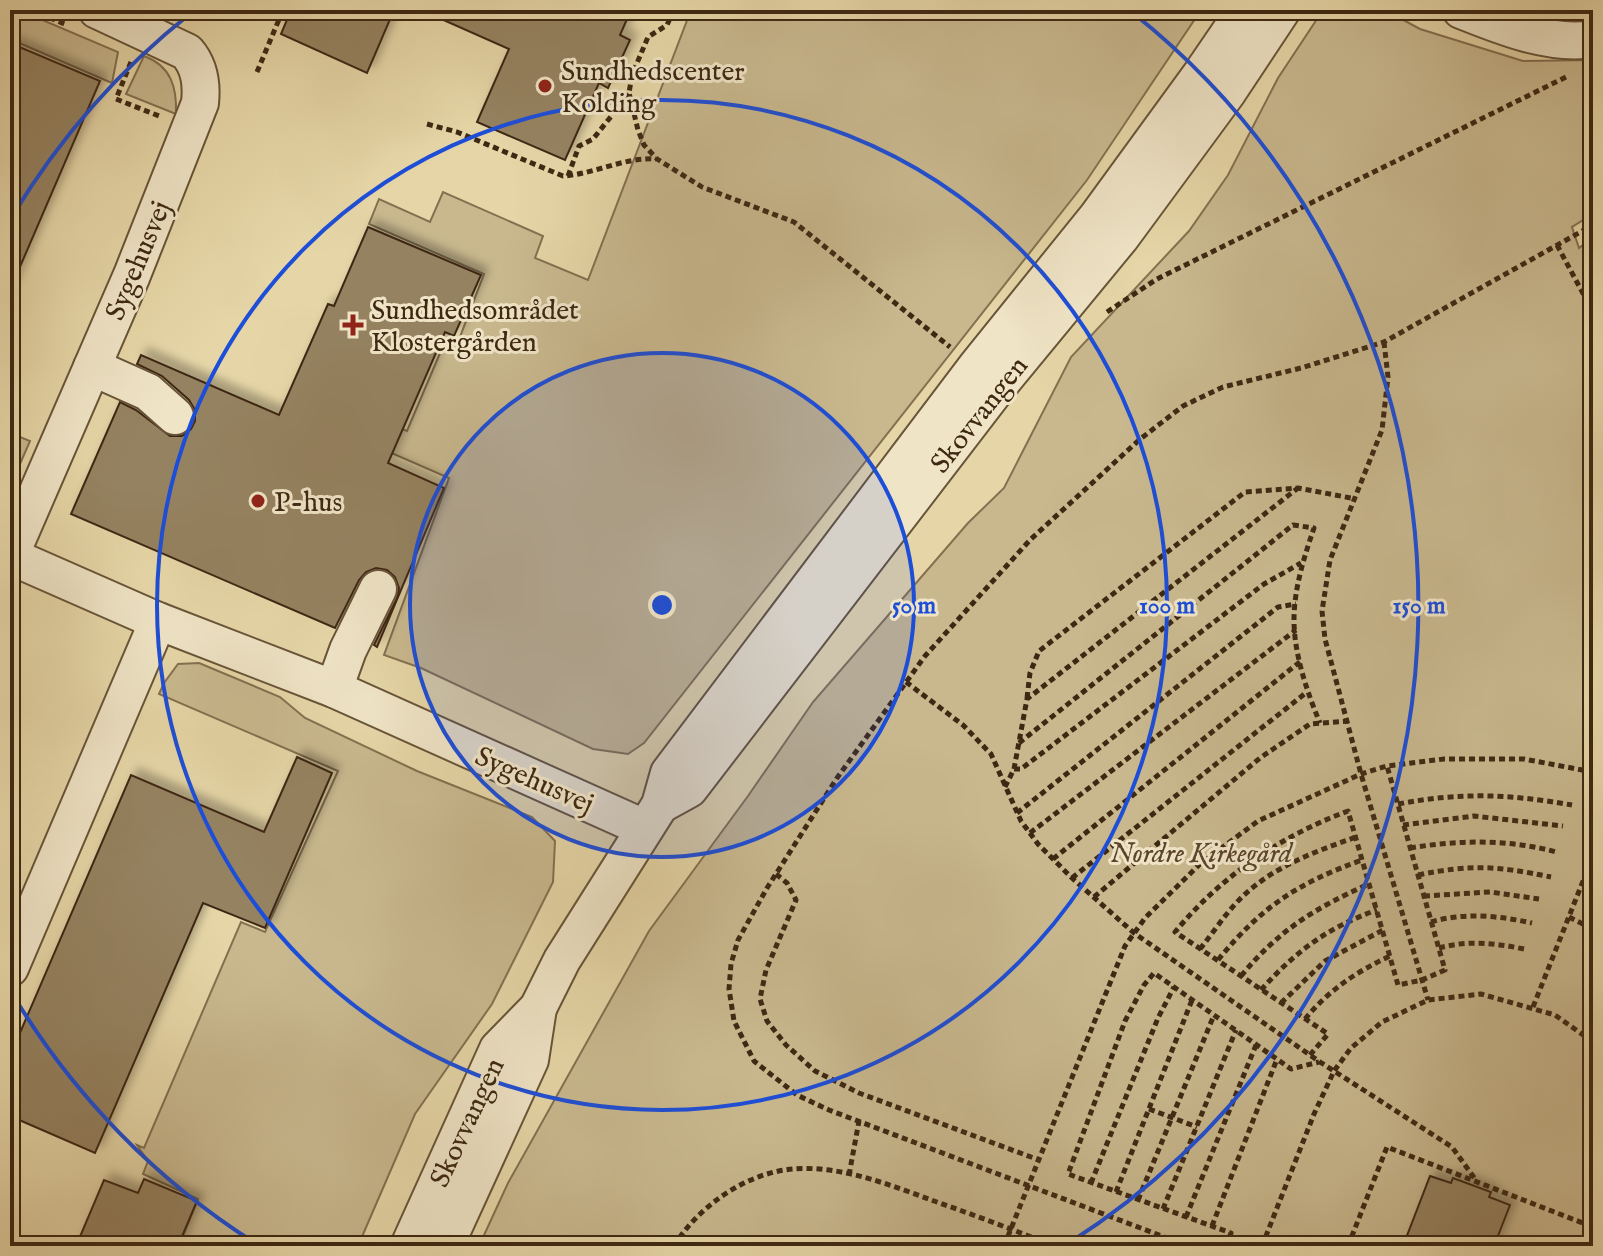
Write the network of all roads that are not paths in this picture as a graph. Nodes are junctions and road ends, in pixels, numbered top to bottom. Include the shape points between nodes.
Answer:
1 (1245, 10) edge
2 (1282, 10) edge
3 (1461, 10) edge
4 (84, 18) edge
5 (1593, 39) edge
6 (92, 367) junction
7 (175, 416) dead end
8 (10, 556) edge
9 (378, 589) dead end
10 (158, 621) junction
11 (334, 689) junction
12 (652, 817) junction
13 (12, 956) edge
14 (538, 1008) junction
15 (409, 1246) edge
16 (445, 1246) edge

1 - 12 street, Skovvangen via 1097,217 976,367 669,773
2 - 12 street, Skovvangen via 1121,237 1004,379 689,789
3 - 5 street via 1573,43
4 - 6 street, Sygehusvej via 180,48 193,59 201,81 198,112
6 - 7 street via 148,392
6 - 8 street, Sygehusvej
8 - 10 street, Sygehusvej
9 - 11 street
10 - 11 street, Sygehusvej
10 - 13 street
11 - 12 street, Sygehusvej
12 - 14 street, Skovvangen
14 - 15 street, Skovvangen via 498,1049
14 - 16 street, Skovvangen via 530,1060

